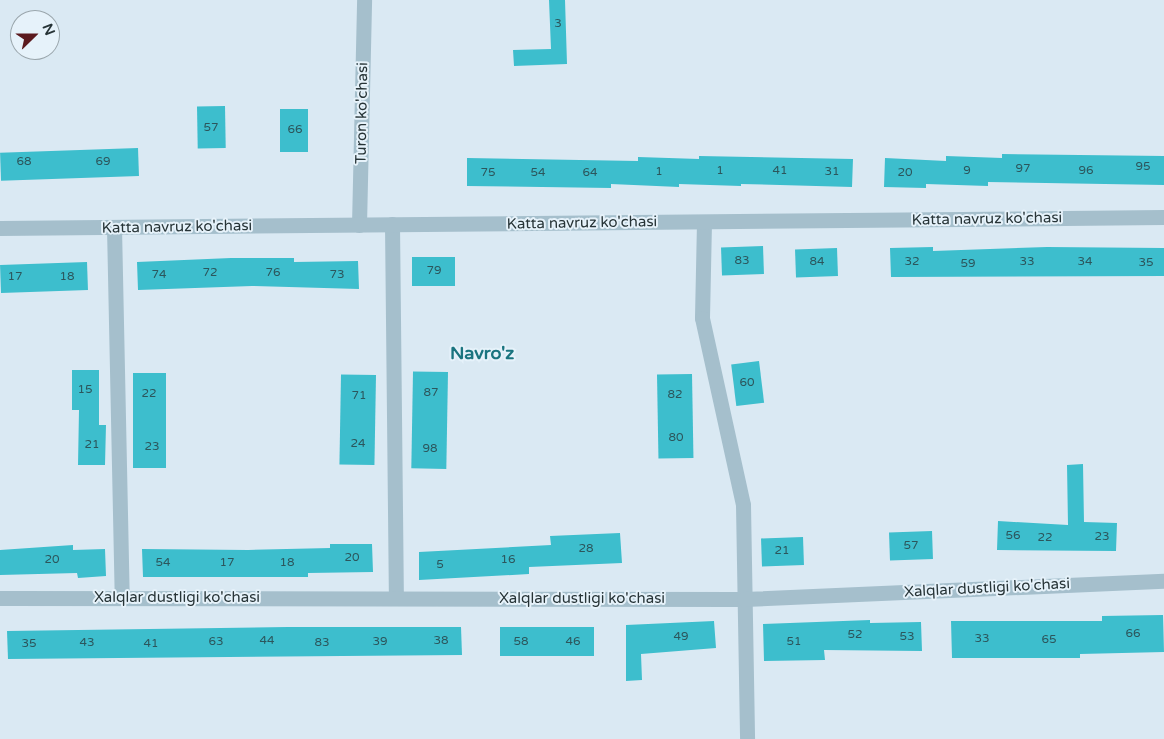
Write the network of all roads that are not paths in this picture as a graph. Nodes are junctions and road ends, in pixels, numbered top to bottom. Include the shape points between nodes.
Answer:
1 (364, 0) edge
2 (1164, 217) edge
3 (704, 222) junction
4 (392, 224) junction
5 (359, 225) junction
6 (114, 227) junction
7 (0, 228) edge
8 (1164, 580) edge
9 (122, 597) junction
10 (0, 598) edge
11 (396, 598) junction
12 (744, 599) junction
13 (747, 739) edge

1 - 5 street, Turon ko'chasi
2 - 3 street, Katta navruz ko'chasi
3 - 4 street, Katta navruz ko'chasi
3 - 12 street via 702,318 743,505
4 - 5 street, Katta navruz ko'chasi
4 - 11 street
5 - 6 street, Katta navruz ko'chasi
6 - 7 street, Katta navruz ko'chasi
6 - 9 street
8 - 12 street, Xalqlar dustligi ko'chasi
9 - 10 street, Xalqlar dustligi ko'chasi
9 - 11 street, Xalqlar dustligi ko'chasi
11 - 12 street, Xalqlar dustligi ko'chasi
12 - 13 street

